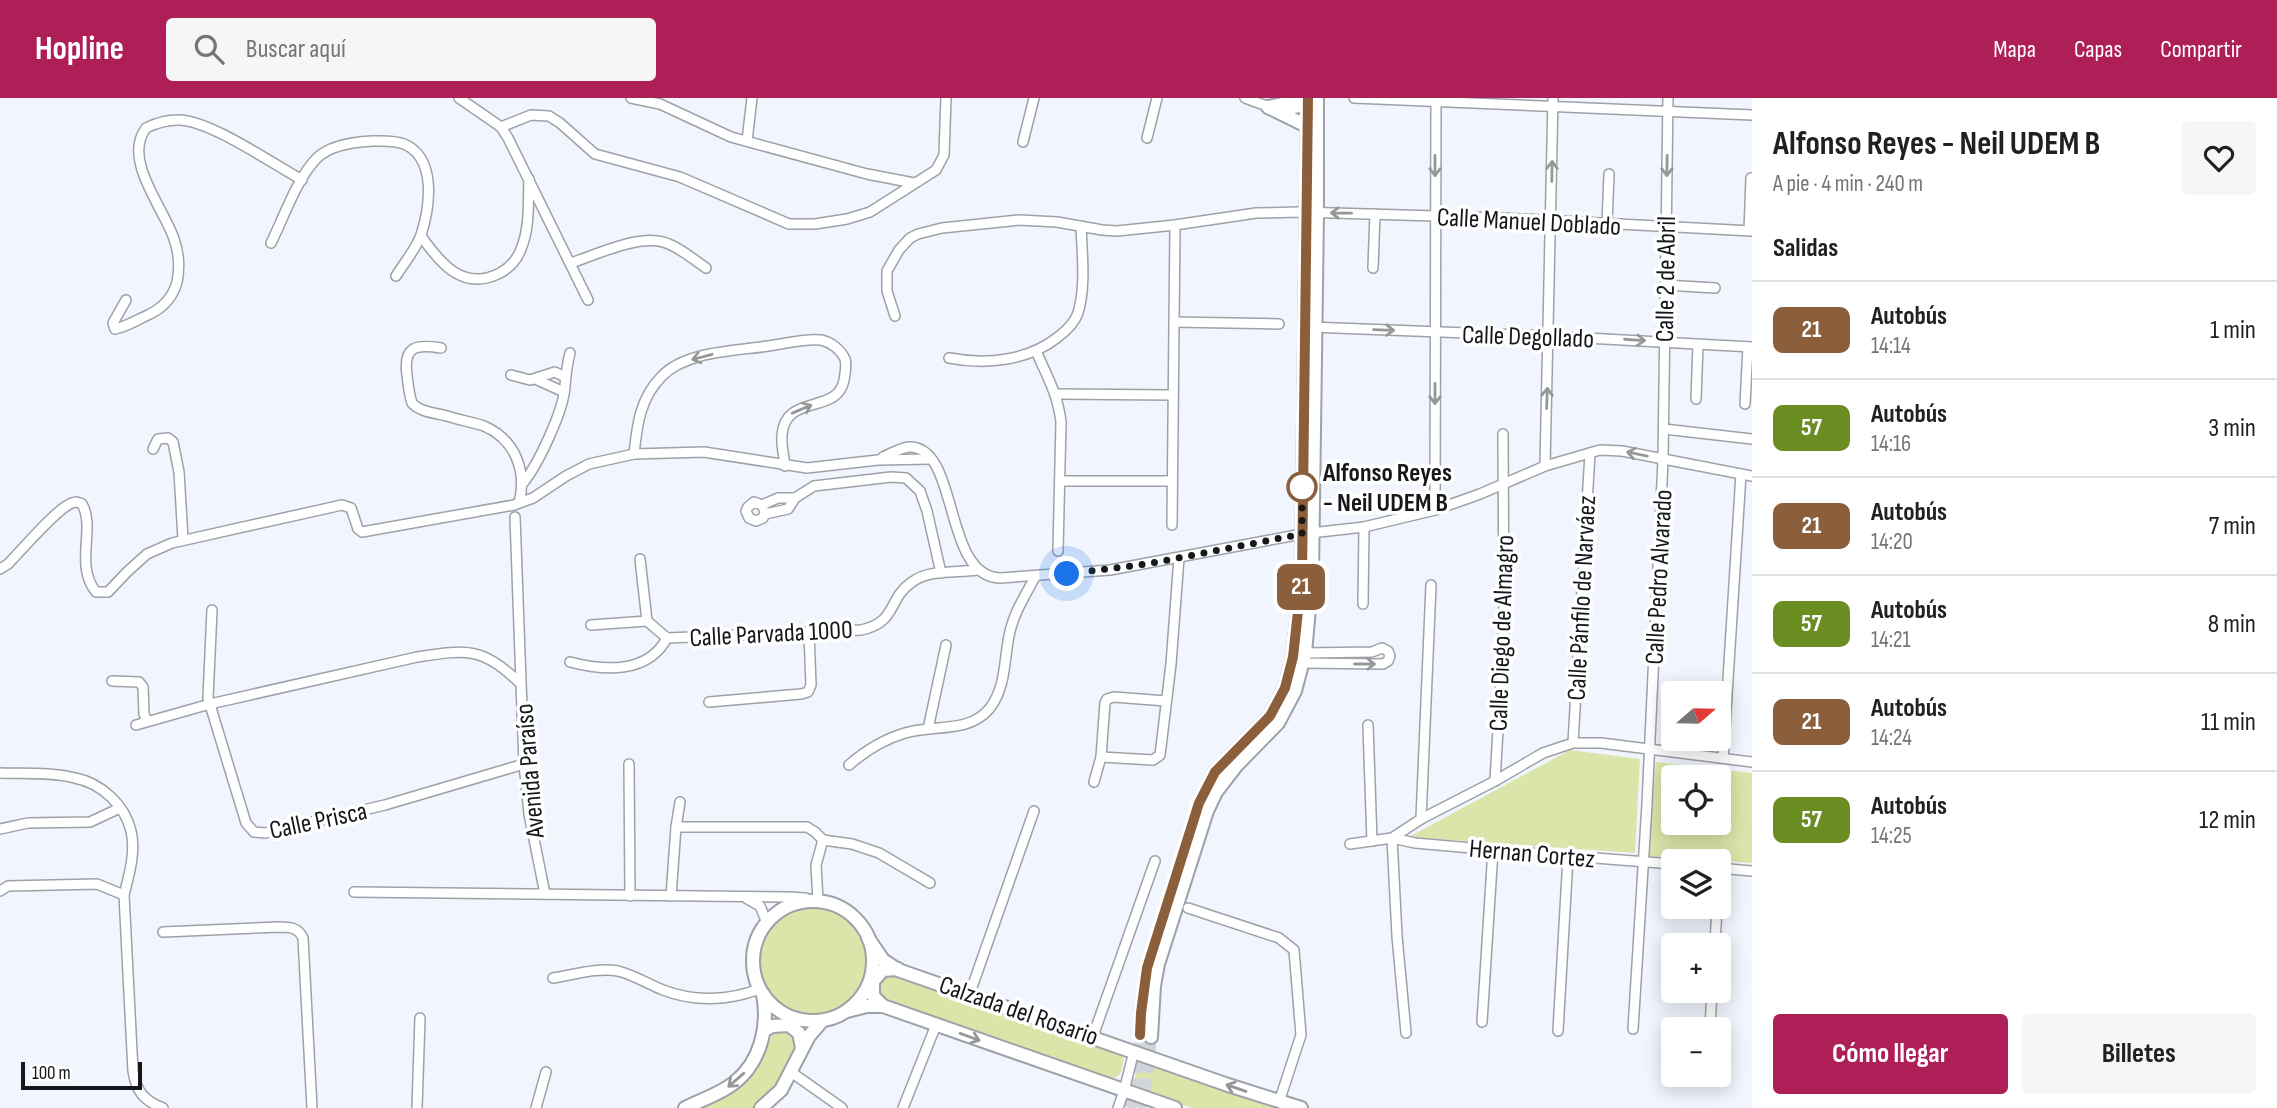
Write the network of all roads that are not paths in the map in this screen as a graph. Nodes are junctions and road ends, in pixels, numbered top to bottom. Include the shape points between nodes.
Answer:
1 (459, 98) edge
2 (631, 98) edge
3 (752, 98) edge
4 (946, 98) edge
5 (1034, 98) edge
6 (1157, 98) edge
7 (1245, 98) edge
8 (1354, 98) edge
9 (1668, 98) edge
10 (1309, 99) edge
11 (1436, 99) edge
12 (1553, 102) edge
13 (1268, 107) junction
14 (1668, 112) junction
15 (1752, 115) edge
16 (501, 127) junction
17 (1309, 127) junction
18 (1147, 138) dead end
19 (747, 141) junction
20 (1023, 142) dead end
21 (1609, 174) dead end
22 (1751, 178) edge
23 (529, 179) junction
24 (302, 180) junction
25 (914, 183) junction
26 (1312, 212) junction
27 (1375, 214) junction
28 (1435, 216) junction
29 (1552, 220) junction
30 (1607, 224) junction
31 (1175, 225) junction
32 (1081, 226) junction
33 (1666, 226) junction
34 (1751, 231) edge
35 (421, 236) junction
36 (271, 243) dead end
37 (571, 263) junction
38 (706, 268) dead end
39 (1373, 268) dead end
40 (396, 276) dead end
41 (1665, 285) junction
42 (1715, 288) dead end
43 (126, 300) dead end
44 (588, 300) dead end
45 (895, 316) dead end
46 (1174, 322) junction
47 (1279, 324) dead end
48 (1310, 327) junction
49 (1434, 332) junction
50 (1549, 336) junction
51 (1664, 342) junction
52 (1698, 345) junction
53 (1750, 347) edge
54 (441, 348) dead end
55 (1037, 351) junction
56 (570, 352) dead end
57 (949, 358) dead end
58 (511, 375) dead end
59 (565, 377) junction
60 (535, 379) junction
61 (564, 392) junction
62 (1056, 394) junction
63 (1172, 395) junction
64 (1696, 399) dead end
65 (1745, 404) dead end
66 (1664, 429) junction
67 (1503, 433) dead end
68 (1752, 439) edge
69 (153, 449) dead end
70 (1590, 453) junction
71 (634, 454) junction
72 (1663, 460) junction
73 (785, 466) junction
74 (1545, 466) junction
75 (1741, 474) junction
76 (1752, 476) edge
77 (1060, 481) junction
78 (1171, 481) junction
79 (523, 483) junction
80 (1504, 485) junction
81 (517, 504) junction
82 (763, 509) dead end
83 (1435, 510) junction
84 (516, 517) dead end
85 (1172, 524) dead end
86 (1364, 527) junction
87 (1307, 533) junction
88 (183, 539) junction
89 (1058, 551) dead end
90 (1179, 558) junction
91 (640, 559) dead end
92 (0, 569) edge
93 (977, 570) junction
94 (941, 573) junction
95 (1035, 577) junction
96 (1431, 585) dead end
97 (1363, 604) dead end
98 (212, 610) dead end
99 (647, 621) junction
100 (591, 625) dead end
101 (810, 633) junction
102 (667, 638) junction
103 (946, 645) dead end
104 (1303, 658) junction
105 (570, 662) dead end
106 (112, 681) dead end
107 (521, 684) junction
108 (1166, 701) junction
109 (709, 702) dead end
110 (210, 704) junction
111 (147, 721) junction
112 (136, 724) dead end
113 (1368, 725) dead end
114 (928, 729) junction
115 (1573, 743) junction
116 (1649, 749) junction
117 (1101, 757) junction
118 (1723, 758) junction
119 (1752, 762) edge
120 (524, 764) junction
121 (629, 764) dead end
122 (849, 765) dead end
123 (0, 773) edge
124 (1495, 781) junction
125 (1094, 782) dead end
126 (680, 802) dead end
127 (120, 808) junction
128 (1034, 811) dead end
129 (1421, 819) junction
130 (676, 827) junction
131 (0, 829) edge
132 (1392, 838) junction
133 (823, 840) junction
134 (1373, 841) junction
135 (1350, 844) dead end
136 (1493, 849) junction
137 (1568, 857) junction
138 (1155, 861) dead end
139 (1643, 861) junction
140 (1661, 863) edge
141 (1731, 870) edge
142 (1752, 871) edge
143 (930, 883) dead end
144 (3, 887) edge
145 (354, 892) dead end
146 (545, 894) junction
147 (124, 895) junction
148 (631, 896) junction
149 (671, 896) junction
150 (744, 897) junction
151 (816, 901) junction
152 (1188, 908) dead end
153 (767, 923) junction
154 (163, 932) dead end
155 (868, 937) junction
156 (898, 970) junction
157 (553, 978) dead end
158 (761, 992) junction
159 (970, 993) junction
160 (883, 1006) junction
161 (847, 1011) junction
162 (420, 1018) dead end
163 (822, 1021) junction
164 (1482, 1022) dead end
165 (936, 1025) junction
166 (1633, 1029) dead end
167 (765, 1030) junction
168 (1558, 1031) dead end
169 (1406, 1033) dead end
170 (1093, 1036) junction
171 (802, 1048) junction
172 (1134, 1051) junction
173 (546, 1072) dead end
174 (791, 1072) junction
175 (1124, 1091) junction
176 (1279, 1102) junction
177 (163, 1108) edge
178 (312, 1108) edge
179 (417, 1108) edge
180 (536, 1108) edge
181 (685, 1108) edge
182 (761, 1108) edge
183 (842, 1108) edge
184 (903, 1108) edge
185 (1118, 1108) edge
186 (1175, 1108) edge
187 (1301, 1108) edge

1 - 16 street
2 - 19 street via 660,104
3 - 19 street
4 - 25 street via 940,164
5 - 20 street
6 - 18 street
7 - 13 street
8 - 11 street
9 - 14 street, Calle 2 de Abril
10 - 13 main road
10 - 17 main road
10 - 26 main road
11 - 12 street
11 -> 28 street
12 - 14 street
29 -> 12 street
13 - 17 main road
14 - 15 street
14 -> 33 street, Calle 2 de Abril
16 - 23 street
16 - 25 street via 531,115 549,116 595,154 680,177 789,224 816,225 858,216
17 - 26 main road
19 - 25 street
21 - 30 street
22 - 34 street
23 - 35 street via 521,251 513,263 492,277 481,280 456,273
23 - 37 street
24 - 35 street via 314,161 334,148 368,141 402,143 421,157 426,168 428,202
24 - 36 street
24 - 43 street via 206,126 179,119 146,128 139,154 150,192 174,238 179,272 175,291 166,303 115,328 113,323
27 -> 26 street, Calle Manuel Doblado
26 - 31 street, Calle Manuel Doblado via 1256,213
26 - 48 main road
27 - 28 street, Calle Manuel Doblado
27 - 39 street
28 - 29 street, Calle Manuel Doblado
28 - 49 street
29 - 30 street, Calle Manuel Doblado
29 - 50 street
30 - 33 street, Calle Manuel Doblado
31 - 32 street, Calle Manuel Doblado via 1117,231
31 - 46 street
32 - 45 street, Calle Manuel Doblado via 1018,220 918,234 899,250 887,271 887,291
32 - 55 street via 1079,310 1072,325
33 - 34 street, Calle Manuel Doblado
33 - 41 street, Calle 2 de Abril
35 - 40 street
37 - 38 street via 652,240 671,245
37 - 44 street
41 - 42 street
41 - 51 street, Calle 2 de Abril
46 - 47 street
46 - 63 street
48 -> 49 street, Calle Degollado
48 - 87 main road
49 - 50 street, Calle Degollado
49 -> 83 street
50 -> 51 street, Calle Degollado
74 -> 50 street
51 - 52 street, Calle Degollado
51 - 66 street, Calle 2 de Abril
52 - 53 street, Calle Degollado
52 - 64 street
53 - 65 street
54 - 79 street via 416,347 406,356 412,403 496,433 520,463
55 - 57 street via 1007,359
55 - 62 street
56 - 59 street
58 - 60 street
59 - 60 street via 555,372
59 - 61 street
60 - 61 street
61 - 79 street via 557,417
62 - 63 street
62 - 77 street via 1061,422
63 - 78 street
66 - 68 street
66 - 72 street, Calle 2 de Abril
67 - 80 street, Calle Diego de Almagro
69 - 88 street via 158,439 173,442
72 -> 70 street via 1611,450
70 - 74 street
70 - 115 street, Calle Pánfilo de Narváez
71 - 73 street via 704,452
73 -> 71 street via 781,439 788,416 832,398 843,385 845,361 828,342 803,341 706,355 670,370 645,398
71 - 81 street via 589,464
72 - 75 street
72 - 116 street, Calle Pedro Alvarado
73 - 93 street via 821,468 930,459 940,474 969,561
74 - 80 street
75 - 76 street
75 - 118 street
77 - 78 street
77 - 89 street
78 - 85 street
79 - 81 street
80 - 83 street
80 - 124 street, Calle Diego de Almagro via 1504,626
81 - 88 street via 362,532 351,508 342,505
82 - 94 street via 788,509 814,486 906,478 920,491
83 - 86 street
84 - 107 street
86 - 87 street
86 - 97 street
87 - 90 street
87 - 104 main road via 1312,575
87 - 104 main road via 1293,657 1285,688 1270,716 1215,772 1199,803 1147,968 1141,1013 1146,1036 1158,964 1207,811 1224,779 1278,723 1295,691
88 - 92 street via 147,554 108,592 96,592 87,573 86,510 77,502 60,511
90 - 95 street
90 - 108 street
91 - 99 street
93 - 94 street, Calle Parvada 1000
93 - 95 street via 993,578
94 - 101 street, Calle Parvada 1000 via 912,582 888,617 868,628
95 - 114 street via 1014,616 999,691 989,709 964,725
96 - 129 street
98 - 110 street, Calle Prisca
99 - 100 street
99 - 102 street
101 - 102 street, Calle Parvada 1000
101 - 109 street via 808,692
102 - 105 street via 655,654 630,666 596,668
103 - 114 street
104 -> 104 street via 1383,664 1390,656 1382,648
106 - 111 street via 139,682
107 - 110 street, Avenida Paraíso via 482,654 450,652
107 - 120 street, Avenida Paraíso
108 - 117 street via 1156,760
108 - 117 street via 1107,699
110 - 111 street, Avenida Paraíso
110 - 120 street, Calle Prisca via 246,823 257,833 386,805
111 - 112 street, Avenida Paraíso
113 - 134 street
114 - 122 street via 892,738
115 - 116 street
115 - 124 street via 1543,753
116 - 118 street
116 - 139 street, Calle Pedro Alvarado
117 - 125 street
118 - 119 street
120 - 146 street, Avenida Paraíso
121 - 148 street
123 - 127 street via 78,778 102,789
124 - 129 street
126 - 130 street
127 - 131 street via 90,822 28,823
127 - 147 street via 131,832 131,867
128 - 159 street
129 - 132 street
130 - 133 street via 807,827
130 - 149 street
132 - 134 street
132 - 136 street, Hernan Cortez
132 - 169 street
133 - 143 street via 879,853
133 - 151 street via 816,865
134 - 135 street
136 - 137 street, Hernan Cortez
136 - 164 street
137 - 139 street, Hernan Cortez
137 - 168 street
138 - 170 street
139 - 140 street, Hernan Cortez
139 - 166 street, Calle Pedro Alvarado
141 - 142 street
144 - 147 street via 86,883
145 - 146 street
146 - 148 street
147 - 177 street via 135,1079 146,1100
148 - 149 street
149 - 150 street
150 - 151 street
150 - 153 street via 760,906
151 - 153 main road via 790,906
151 - 155 main road, Calzada del Rosario via 848,912
152 - 176 street via 1279,938 1294,950 1301,1035
153 - 158 main road via 759,934 752,962
154 - 178 street via 287,927 298,931 303,938
155 - 156 main road, Calzada del Rosario via 880,956
155 - 161 main road via 869,978
156 - 159 main road, Calzada del Rosario
156 - 160 main road via 883,970 873,981 873,996
157 - 158 street via 616,971 696,998
158 - 163 main road via 782,1012
158 - 167 main road
159 - 170 main road, Calzada del Rosario
160 - 161 main road, Calzada del Rosario
160 - 165 main road, Calzada del Rosario
161 - 163 main road, Calzada del Rosario
162 - 179 street
163 - 171 main road
165 -> 175 main road, Calzada del Rosario
165 - 184 street
167 - 171 main road via 789,1025 799,1033
167 -> 181 main road via 751,1065 735,1082
170 - 172 main road, Calzada del Rosario
171 - 174 main road
172 - 175 street
176 -> 172 main road, Calzada del Rosario
173 - 180 street
174 - 182 main road via 781,1090
174 - 183 street
175 - 185 street
175 - 186 main road, Calzada del Rosario
176 - 187 main road, Calzada del Rosario

